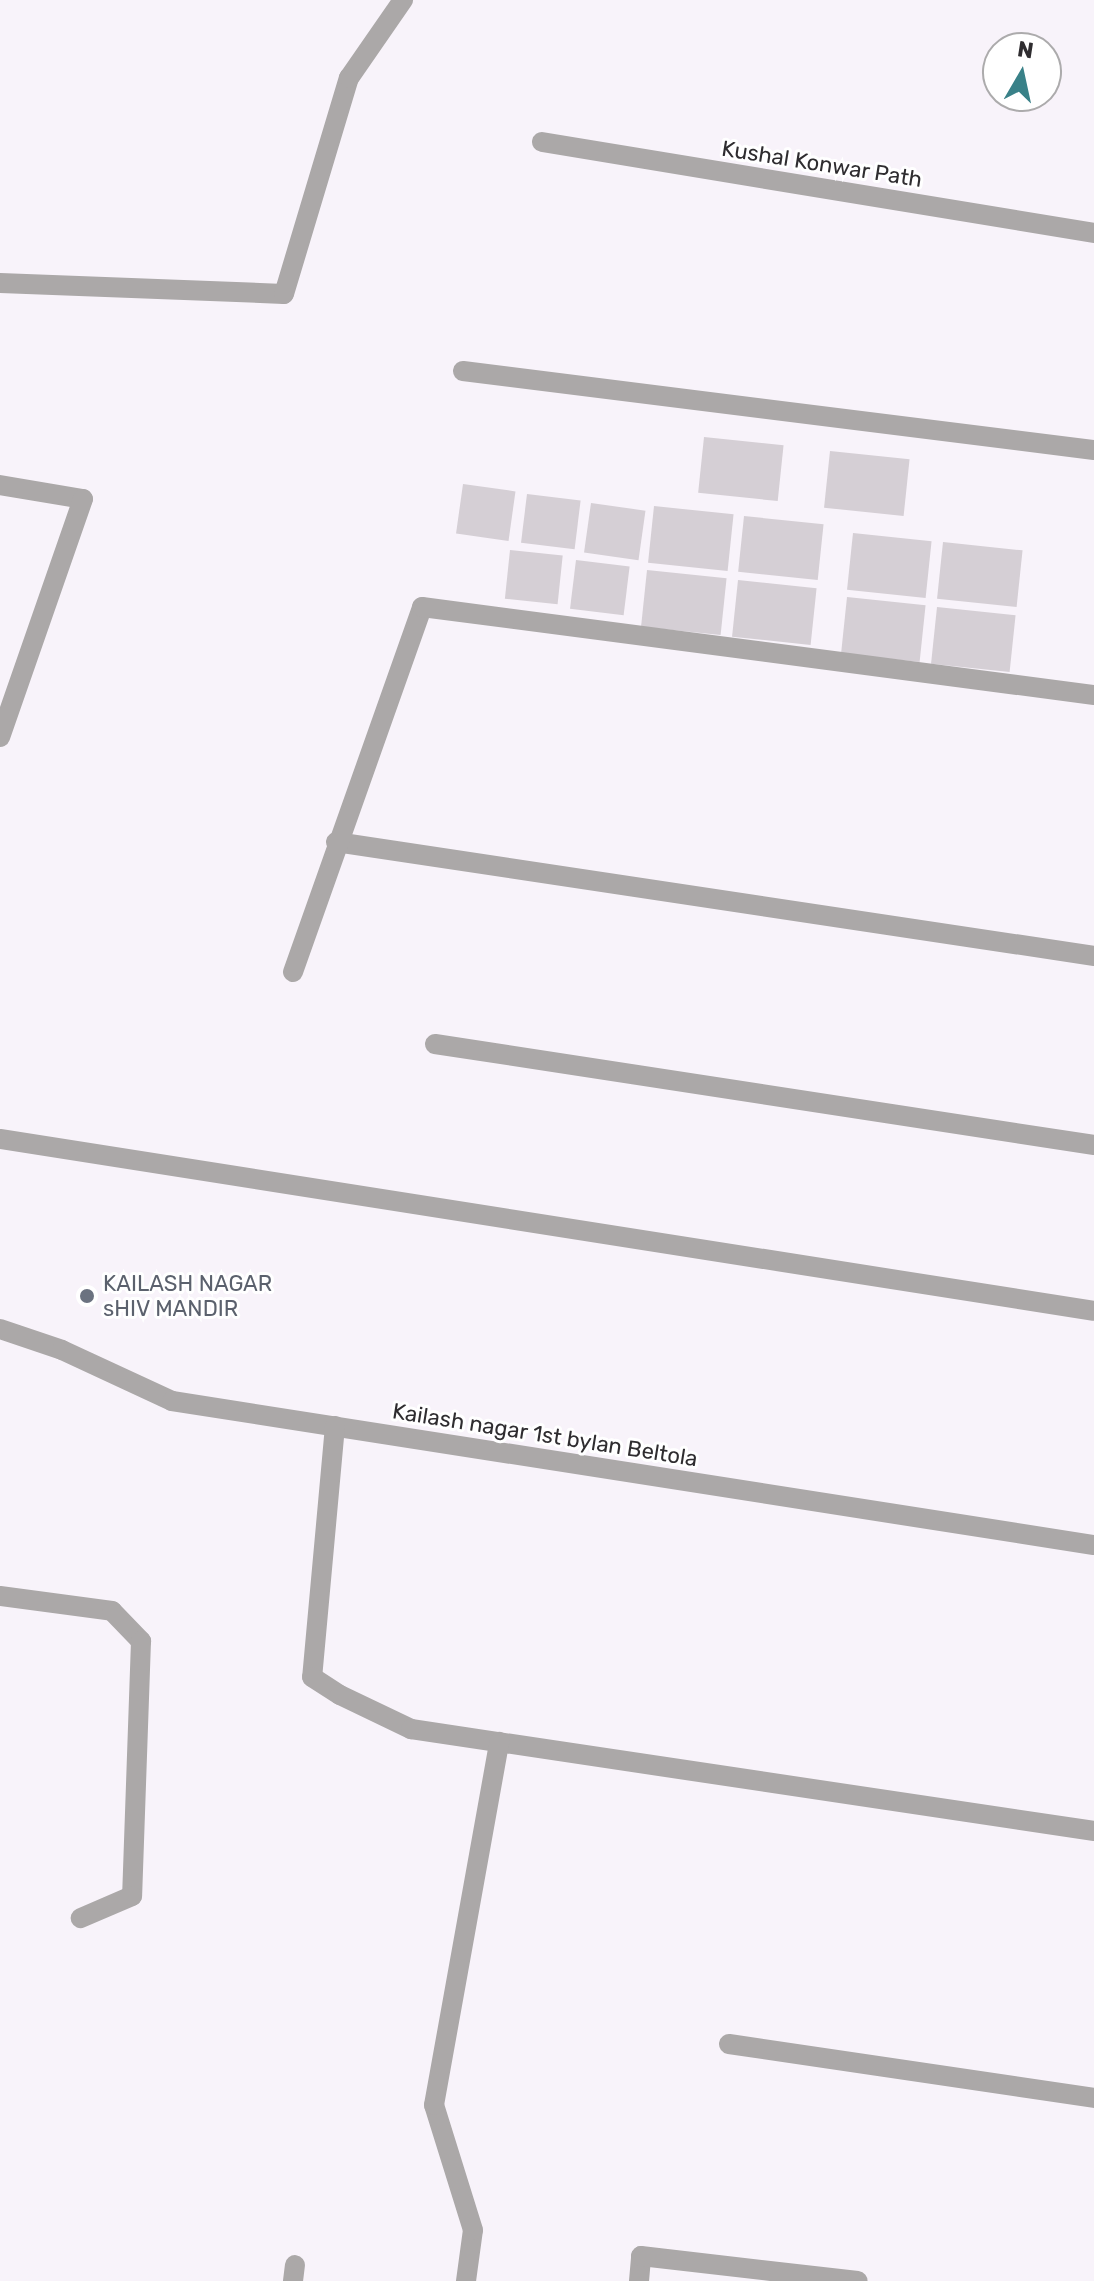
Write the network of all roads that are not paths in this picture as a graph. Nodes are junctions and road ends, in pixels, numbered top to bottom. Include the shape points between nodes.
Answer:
1 (403, 0) edge
2 (542, 142) dead end
3 (1094, 233) edge
4 (0, 283) edge
5 (463, 371) dead end
6 (1094, 450) edge
7 (0, 485) edge
8 (1094, 695) edge
9 (0, 737) edge
10 (336, 842) junction
11 (1094, 956) edge
12 (293, 972) dead end
13 (435, 1044) dead end
14 (0, 1139) edge
15 (1094, 1145) edge
16 (1094, 1311) edge
17 (0, 1329) edge
18 (335, 1426) junction
19 (1094, 1545) edge
20 (0, 1596) edge
21 (499, 1742) junction
22 (1094, 1831) edge
23 (81, 1918) dead end
24 (729, 2044) dead end
25 (1094, 2098) edge
26 (466, 2281) edge
27 (639, 2281) edge
28 (858, 2281) edge

1 - 4 street via 349,78 284,294
2 - 3 street, Kushal Konwar Path
5 - 6 street
7 - 9 street via 83,499
8 - 10 street via 422,607
10 - 11 street
10 - 12 street
13 - 15 street
14 - 16 street
17 - 18 street, Kailash nagar 1st bylan Beltola via 62,1350 172,1401
18 - 19 street, Kailash nagar 1st bylan Beltola
18 - 21 street via 312,1677 411,1729
20 - 23 street via 112,1611 141,1641 132,1896
21 - 22 street
21 - 26 street via 434,2105 473,2230
24 - 25 street
27 - 28 street via 641,2256

